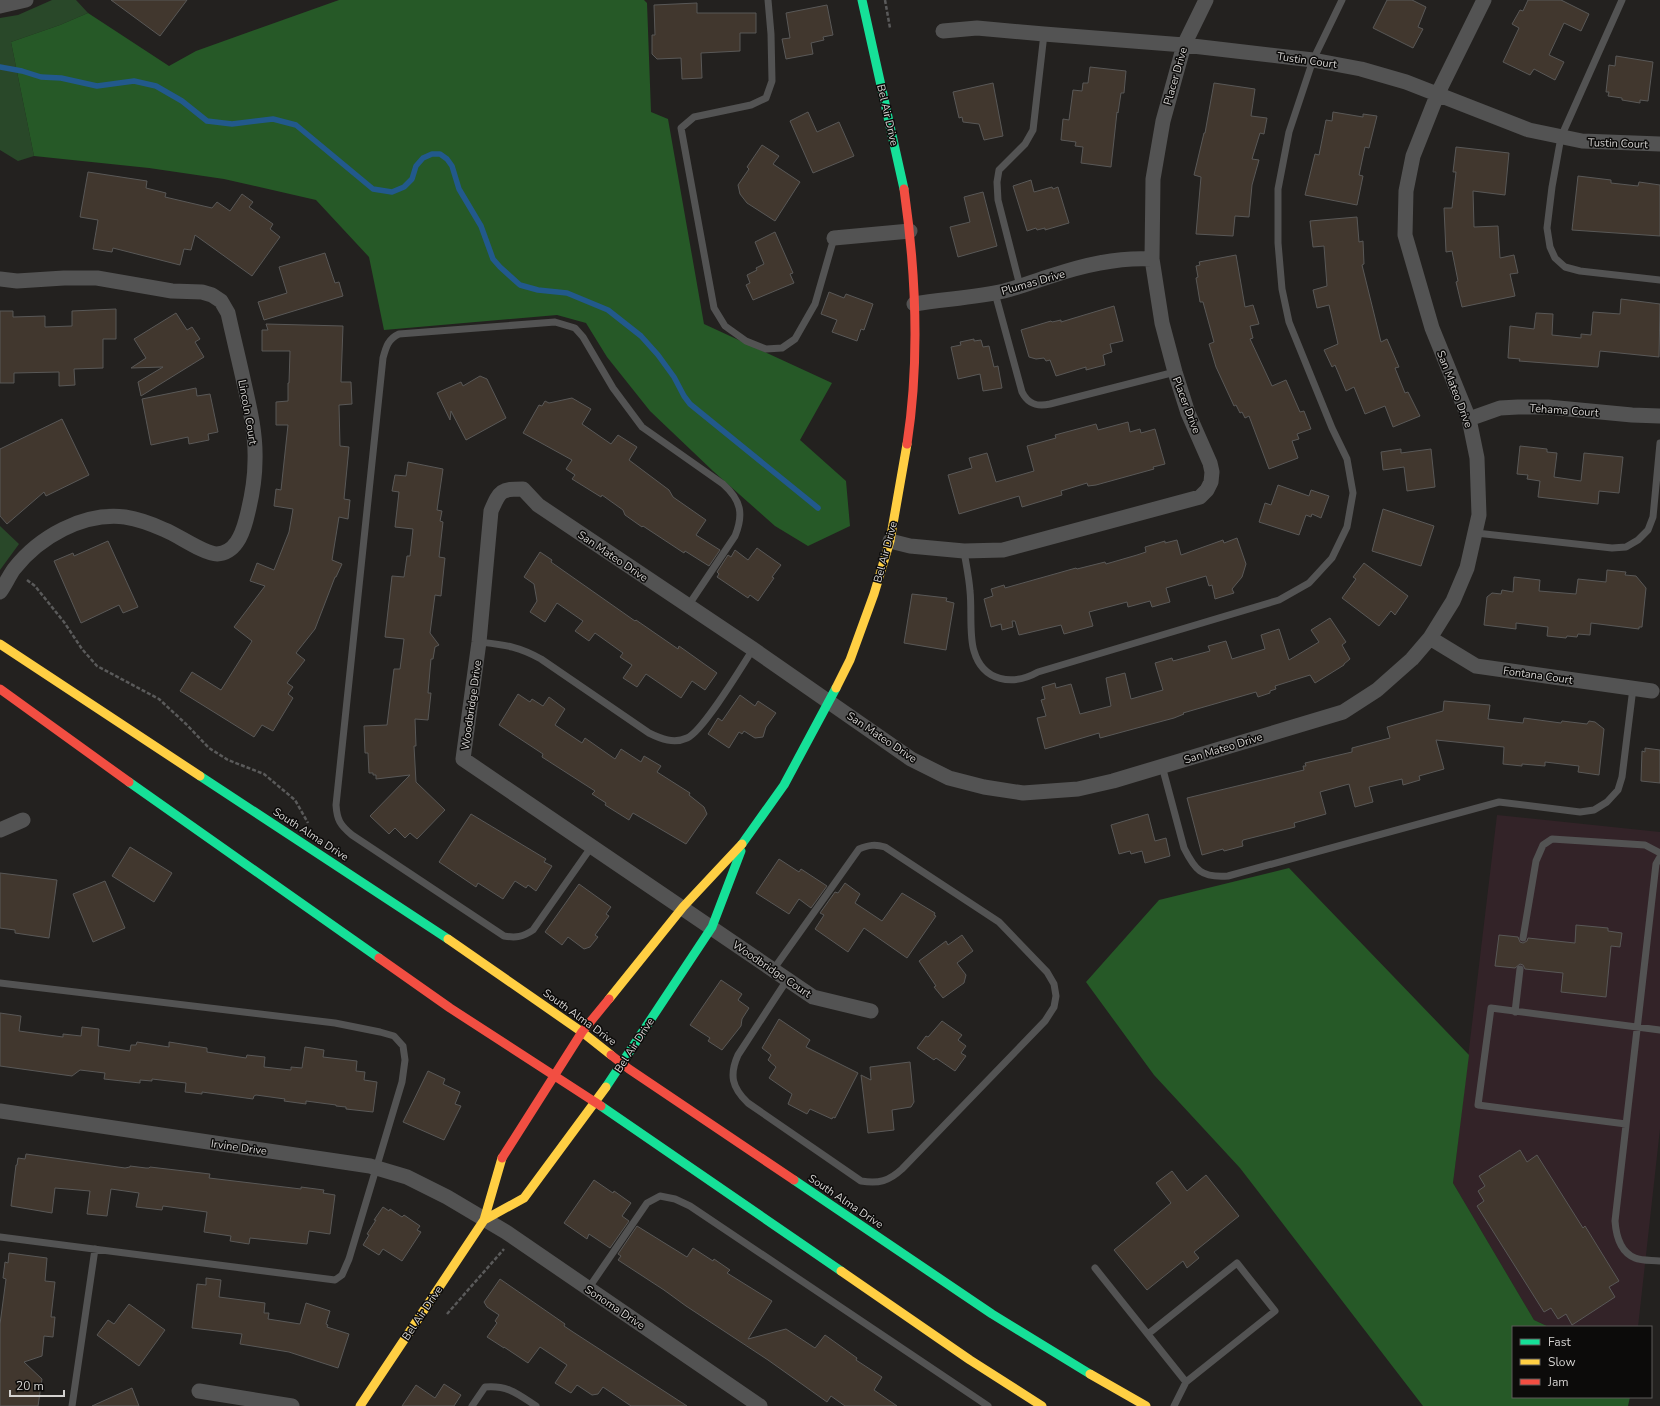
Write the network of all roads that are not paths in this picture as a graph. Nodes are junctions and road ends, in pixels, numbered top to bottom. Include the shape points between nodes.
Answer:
1 (26, 0) edge
2 (768, 0) edge
3 (862, 0) edge
4 (1206, 0) edge
5 (1342, 0) edge
6 (1484, 0) edge
7 (1622, 0) edge
8 (0, 6) edge
9 (943, 31) dead end
10 (1044, 34) junction
11 (1184, 45) junction
12 (1313, 60) junction
13 (1438, 93) junction
14 (1561, 137) junction
15 (1660, 144) edge
16 (910, 231) junction
17 (834, 238) joint
18 (1152, 259) junction
19 (0, 279) edge
20 (1660, 280) edge
21 (1020, 286) junction
22 (996, 293) junction
23 (914, 304) junction
24 (1174, 372) junction
25 (1660, 416) edge
26 (1469, 419) junction
27 (1660, 443) edge
28 (506, 489) joint
29 (1476, 533) junction
30 (890, 541) junction
31 (964, 551) junction
32 (0, 592) edge
33 (688, 606) junction
34 (1430, 638) junction
35 (479, 642) junction
36 (0, 644) edge
37 (752, 650) junction
38 (1633, 688) junction
39 (0, 689) edge
40 (1652, 690) dead end
41 (829, 703) junction
42 (1162, 766) junction
43 (23, 820) dead end
44 (0, 830) edge
45 (745, 841) junction
46 (592, 846) junction
47 (1660, 853) edge
48 (1660, 857) edge
49 (682, 907) junction
50 (712, 927) junction
51 (1523, 938) dead end
52 (1520, 969) dead end
53 (773, 970) junction
54 (787, 980) junction
55 (0, 983) edge
56 (871, 1011) dead end
57 (1516, 1012) junction
58 (1637, 1027) junction
59 (1660, 1030) edge
60 (582, 1032) junction
61 (623, 1063) junction
62 (554, 1076) junction
63 (596, 1103) junction
64 (0, 1111) edge
65 (1626, 1124) junction
66 (377, 1168) junction
67 (468, 1210) joint
68 (484, 1220) junction
69 (0, 1237) edge
70 (95, 1249) junction
71 (1660, 1261) edge
72 (1095, 1268) dead end
73 (588, 1288) junction
74 (1148, 1334) junction
75 (1186, 1382) junction
76 (199, 1391) dead end
77 (72, 1406) edge
78 (292, 1406) edge
79 (360, 1406) edge
80 (472, 1406) edge
81 (536, 1406) edge
82 (760, 1406) edge
83 (988, 1406) edge
84 (1042, 1406) edge
85 (1146, 1406) edge
86 (1174, 1406) edge

1 - 8 street
2 - 17 lane via 772,81 766,98 751,105 694,117 680,128 714,308 725,326 746,341 766,349 782,348 795,339 815,304
3 - 16 main road, Bel Air Drive via 904,188
4 - 11 street, Placer Drive
5 - 12 lane
6 - 13 street, San Mateo Drive
7 - 14 lane
9 - 10 street, Tustin Court via 977,28
10 - 11 street, Tustin Court
10 - 21 lane via 1033,130 1026,144 999,170 996,182 998,200
11 - 12 street, Tustin Court
11 - 18 street, Placer Drive via 1163,121 1153,179
12 - 13 street, Tustin Court via 1361,69
12 - 31 lane via 1289,132 1278,189 1278,243 1282,289 1289,322 1332,428 1348,459 1353,493 1347,527 1332,558 1309,583 1279,600 1013,681 1000,679 988,673 979,663 974,650
13 - 14 street, Tustin Court via 1529,130
13 - 26 street, San Mateo Drive via 1413,156 1406,191 1405,235 1432,328
14 - 15 street, Tustin Court via 1582,141
14 - 20 lane via 1548,228 1550,247 1555,258 1565,267 1580,272
16 - 17 street
16 - 23 main road, Bel Air Drive
18 - 21 street, Plumas Drive via 1110,260
18 - 24 street, Placer Drive via 1162,323
19 - 32 street, Lincoln Court via 17,281 97,278 172,291 202,292 221,301 228,313 253,428 255,460 250,505 242,534 231,550 216,554 143,521 124,517 104,517 67,526 39,544 14,569
21 - 22 street, Plumas Drive
22 - 23 street, Plumas Drive
22 - 24 lane via 1022,392 1036,405 1050,404
23 - 30 main road, Bel Air Drive via 915,365 910,425
24 - 31 street, Placer Drive via 1212,472 1211,482 1200,497 1003,550
25 - 26 street, Tehama Court via 1518,407 1500,408
26 - 29 street, San Mateo Drive via 1477,458 1479,515
27 - 29 lane via 1653,517 1648,530 1626,547 1612,548
28 - 33 street, San Mateo Drive via 523,489 538,505
28 - 35 street, Woodbridge Drive via 498,496 492,511
29 - 34 street, San Mateo Drive via 1467,568 1453,601
30 - 31 street, Placer Drive via 910,546
30 - 41 main road, Bel Air Drive via 850,660
33 - 37 street, San Mateo Drive
33 - 46 lane via 735,536 740,525 741,513 738,502 724,484 642,427 624,404 575,328 555,322 399,334 392,337 386,345 382,366 336,799 337,819 352,835 504,936 514,938 524,936 533,930
34 - 38 street, Fontana Court via 1476,666
34 - 42 street, San Mateo Drive via 1412,659 1378,690 1343,712
35 - 37 lane via 516,647 530,652 649,733 662,740 673,741 686,739 695,733
35 - 46 street, Woodbridge Drive via 463,759
36 - 60 main road, South Alma Drive via 478,959
37 - 41 street, San Mateo Drive
38 - 40 street, Fontana Court
38 - 42 lane via 1622,778 1618,790 1607,802 1594,810 1580,812 1499,802 1228,876 1207,876 1197,870 1189,857 1184,848
39 - 62 main road via 432,996
41 - 42 street, San Mateo Drive via 911,759 949,778 984,787 1023,793 1078,789
41 - 45 main road, Bel Air Drive via 784,785
43 - 44 street
45 - 49 main road, Bel Air Drive
45 - 50 main road, Bel Air Drive
46 - 49 street, Woodbridge Drive
47 - 51 lane via 1645,845 1552,839 1543,845 1536,861
48 - 58 lane via 1656,864
49 - 50 street, Woodbridge Court
49 - 60 main road, Bel Air Drive
50 - 53 street, Woodbridge Court
50 - 61 main road, Bel Air Drive
52 - 57 lane
53 - 54 street, Woodbridge Court
53 - 54 lane via 859,849 877,845 885,847 999,922 1047,972 1054,984 1056,996 1054,1007 1044,1021 902,1169 884,1182 872,1183 861,1181 748,1103 734,1086 733,1065 738,1055
54 - 56 street, Woodbridge Court via 813,997
55 - 66 lane via 335,1023 394,1036 403,1046 405,1060 402,1082
57 - 58 lane
57 - 65 lane via 1491,1008 1478,1105
58 - 59 lane
58 - 65 lane
60 - 61 main road, South Alma Drive
60 - 62 main road, Bel Air Drive
61 - 63 main road, Bel Air Drive
61 - 85 main road, South Alma Drive via 992,1314
62 - 63 main road
62 - 68 main road, Bel Air Drive via 502,1156
63 - 68 main road, Bel Air Drive via 524,1198
63 - 84 main road via 964,1356
64 - 66 street, Irvine Drive
65 - 71 lane via 1615,1221 1616,1235 1627,1252 1636,1258
66 - 67 street, Irvine Drive via 407,1177
66 - 70 lane via 349,1259 342,1275 335,1280
67 - 68 street, Sonoma Drive
68 - 73 street, Sonoma Drive
68 - 79 main road, Bel Air Drive
69 - 70 lane
70 - 77 lane
72 - 74 lane
73 - 82 street, Sonoma Drive
73 - 83 lane via 647,1203 660,1196 675,1199 690,1206
74 - 75 lane
74 - 75 lane via 1236,1263 1275,1311
75 - 86 lane
76 - 78 street
80 - 81 lane via 485,1387 496,1386 513,1391

